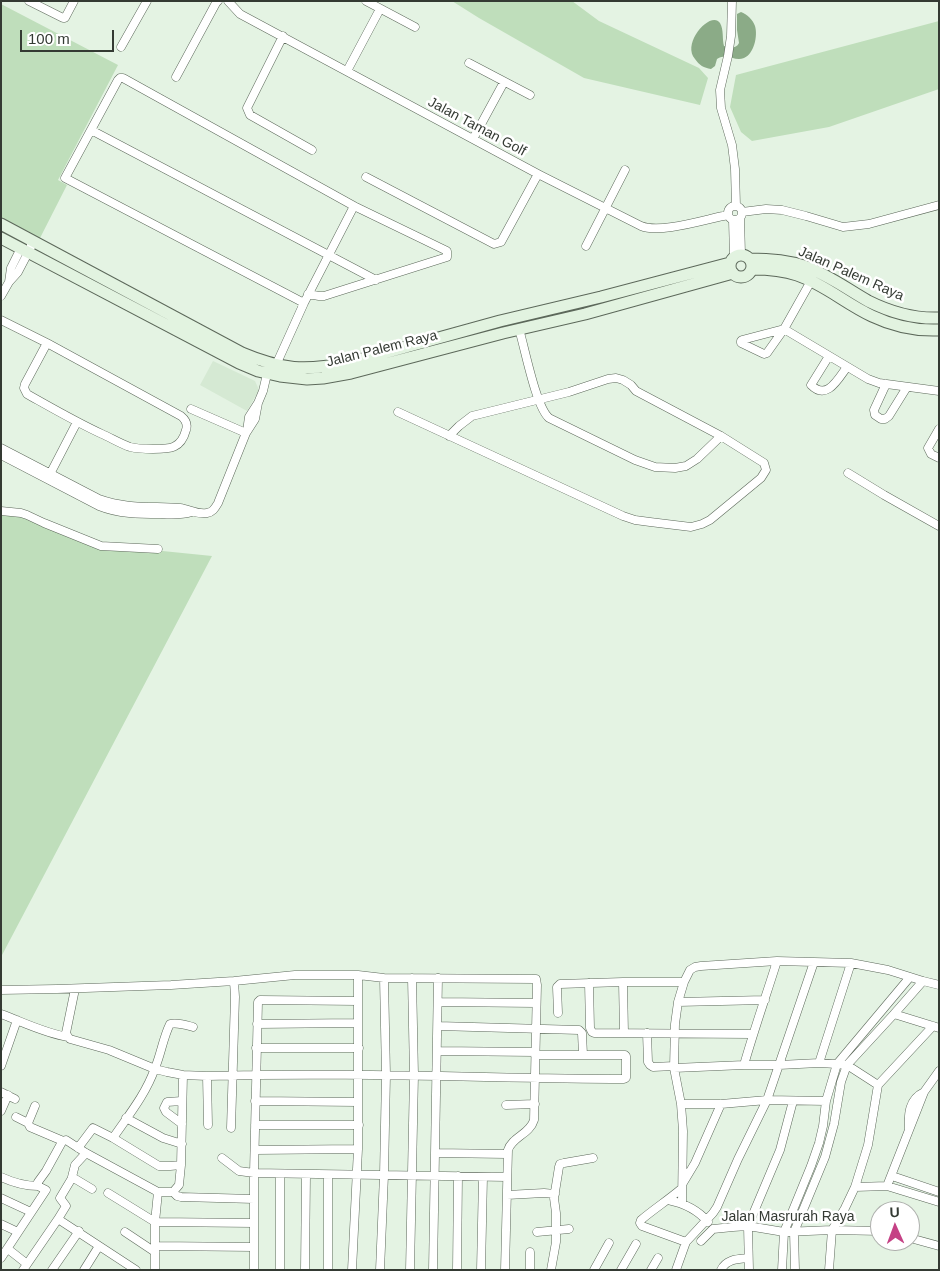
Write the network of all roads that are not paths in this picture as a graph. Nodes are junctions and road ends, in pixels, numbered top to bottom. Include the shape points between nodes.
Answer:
1 (29, 1) edge
2 (74, 1) edge
3 (147, 1) edge
4 (218, 1) edge
5 (228, 1) edge
6 (366, 1) edge
7 (732, 1) edge
8 (380, 9) junction
9 (415, 27) dead end
10 (283, 36) junction
11 (122, 47) dead end
12 (469, 64) dead end
13 (347, 71) junction
14 (176, 77) dead end
15 (504, 82) junction
16 (530, 95) dead end
17 (91, 130) junction
18 (474, 139) junction
19 (312, 150) dead end
20 (625, 170) dead end
21 (538, 174) junction
22 (366, 177) dead end
23 (939, 205) edge
24 (354, 206) junction
25 (736, 206) junction
26 (605, 207) junction
27 (736, 216) junction
28 (1, 224) edge
29 (1, 238) edge
30 (30, 240) junction
31 (586, 246) dead end
32 (46, 249) junction
33 (24, 250) junction
34 (328, 255) junction
35 (41, 260) junction
36 (740, 263) junction
37 (376, 280) junction
38 (811, 281) junction
39 (308, 294) junction
40 (1, 296) edge
41 (304, 303) junction
42 (939, 318) edge
43 (1, 320) edge
44 (519, 329) junction
45 (784, 329) junction
46 (939, 330) edge
47 (47, 343) junction
48 (829, 356) junction
49 (847, 367) junction
50 (272, 370) junction
51 (886, 384) junction
52 (907, 387) junction
53 (939, 391) edge
54 (538, 399) junction
55 (191, 409) dead end
56 (398, 412) dead end
57 (77, 422) junction
58 (939, 429) edge
59 (246, 433) junction
60 (449, 436) junction
61 (721, 436) junction
62 (1, 448) edge
63 (1, 455) edge
64 (939, 458) edge
65 (848, 473) dead end
66 (48, 476) junction
67 (1, 511) edge
68 (939, 526) edge
69 (158, 549) dead end
70 (776, 961) junction
71 (814, 962) junction
72 (851, 963) junction
73 (358, 975) junction
74 (910, 977) junction
75 (384, 978) junction
76 (412, 978) junction
77 (438, 978) junction
78 (234, 981) junction
79 (923, 981) junction
80 (623, 982) junction
81 (684, 982) junction
82 (589, 983) junction
83 (939, 985) edge
84 (75, 989) junction
85 (1, 990) edge
86 (358, 1000) junction
87 (765, 1000) junction
88 (438, 1002) junction
89 (678, 1002) junction
90 (536, 1003) junction
91 (558, 1013) dead end
92 (1, 1014) edge
93 (894, 1014) junction
94 (17, 1020) junction
95 (358, 1023) junction
96 (257, 1024) junction
97 (438, 1026) junction
98 (194, 1027) dead end
99 (936, 1027) edge
100 (535, 1028) junction
101 (624, 1033) junction
102 (648, 1033) junction
103 (674, 1034) junction
104 (753, 1034) junction
105 (68, 1037) junction
106 (256, 1048) junction
107 (358, 1048) junction
108 (437, 1051) junction
109 (535, 1054) junction
110 (583, 1055) junction
111 (820, 1062) junction
112 (837, 1064) junction
113 (744, 1065) junction
114 (779, 1065) junction
115 (848, 1065) junction
116 (1, 1066) edge
117 (674, 1067) junction
118 (155, 1069) junction
119 (939, 1071) edge
120 (358, 1074) junction
121 (184, 1075) junction
122 (232, 1075) junction
123 (256, 1075) junction
124 (386, 1075) junction
125 (414, 1075) junction
126 (207, 1076) junction
127 (437, 1076) junction
128 (536, 1078) junction
129 (878, 1085) junction
130 (8, 1095) edge
131 (767, 1100) junction
132 (182, 1101) junction
133 (256, 1101) junction
134 (793, 1101) junction
135 (826, 1101) junction
136 (358, 1102) junction
137 (535, 1104) junction
138 (681, 1104) junction
139 (721, 1104) junction
140 (506, 1105) dead end
141 (35, 1106) dead end
142 (1, 1111) edge
143 (16, 1117) dead end
144 (126, 1118) junction
145 (28, 1123) junction
146 (182, 1124) junction
147 (208, 1125) dead end
148 (255, 1125) junction
149 (358, 1125) junction
150 (231, 1128) dead end
151 (113, 1138) junction
152 (63, 1141) junction
153 (182, 1144) junction
154 (78, 1148) junction
155 (358, 1149) junction
156 (255, 1150) junction
157 (86, 1153) junction
158 (435, 1153) junction
159 (507, 1154) junction
160 (222, 1158) dead end
161 (593, 1158) dead end
162 (181, 1165) junction
163 (254, 1174) junction
164 (280, 1174) junction
165 (306, 1174) junction
166 (328, 1175) junction
167 (357, 1175) junction
168 (384, 1175) junction
169 (412, 1176) junction
170 (434, 1176) junction
171 (458, 1176) junction
172 (892, 1176) junction
173 (1, 1177) edge
174 (483, 1177) junction
175 (507, 1177) junction
176 (72, 1178) junction
177 (38, 1186) junction
178 (681, 1186) junction
179 (887, 1186) junction
180 (855, 1187) junction
181 (92, 1189) dead end
182 (158, 1192) junction
183 (173, 1192) junction
184 (939, 1192) edge
185 (108, 1193) dead end
186 (555, 1194) junction
187 (507, 1195) junction
188 (1, 1198) edge
189 (254, 1199) junction
190 (668, 1200) junction
191 (939, 1202) edge
192 (682, 1203) junction
193 (31, 1212) junction
194 (58, 1219) junction
195 (706, 1220) junction
196 (154, 1222) junction
197 (254, 1223) junction
198 (1, 1224) edge
199 (748, 1226) junction
200 (570, 1229) dead end
201 (556, 1230) junction
202 (713, 1230) junction
203 (832, 1230) junction
204 (79, 1231) junction
205 (870, 1231) edge
206 (18, 1232) junction
207 (125, 1232) dead end
208 (537, 1232) dead end
209 (784, 1232) junction
210 (794, 1232) junction
211 (701, 1240) dead end
212 (920, 1241) edge
213 (686, 1242) junction
214 (609, 1243) dead end
215 (636, 1244) dead end
216 (99, 1246) junction
217 (939, 1246) edge
218 (254, 1247) junction
219 (155, 1249) junction
220 (530, 1252) dead end
221 (4, 1253) edge
222 (658, 1258) dead end
223 (748, 1258) junction
224 (25, 1267) edge
225 (88, 1268) edge
226 (52, 1270) edge
227 (136, 1270) edge
228 (155, 1270) edge
229 (254, 1270) edge
230 (280, 1270) edge
231 (305, 1270) edge
232 (328, 1270) edge
233 (352, 1270) edge
234 (380, 1270) edge
235 (410, 1270) edge
236 (433, 1270) edge
237 (457, 1270) edge
238 (481, 1270) edge
239 (505, 1270) edge
240 (530, 1270) edge
241 (551, 1270) edge
242 (594, 1270) edge
243 (620, 1270) edge
244 (651, 1270) edge
245 (676, 1270) edge
246 (721, 1270) edge
247 (749, 1270) edge
248 (782, 1270) edge
249 (794, 1270) edge
250 (829, 1270) edge

1 - 2 street via 62,18
3 - 11 street
4 - 14 street
5 - 10 street, Jalan Taman Golf via 240,14
6 - 8 street
7 - 25 street via 731,36 720,90 721,108 732,145
8 - 9 street
8 - 13 street
10 - 13 street, Jalan Taman Golf
10 - 19 street via 247,108 250,115
12 - 15 street
13 - 18 street, Jalan Taman Golf
15 - 16 street
15 - 18 street
17 - 24 street via 118,80 123,78
17 - 34 street
17 - 41 street via 65,178
18 - 21 street, Jalan Taman Golf
20 - 26 street
21 - 22 street via 501,242 494,244
21 - 26 street, Jalan Taman Golf
23 - 27 street, Jalan Taman Golf via 869,224 843,227 782,210 766,209
24 - 34 street
24 - 37 street via 448,254 447,258
25 - 27 street via 740,208
25 - 27 street via 730,208
26 - 27 street, Jalan Taman Golf via 650,229
26 - 31 street
27 - 36 street
28 - 30 street, Jalan Palem Raya
29 - 33 street, Jalan Palem Raya
30 - 32 street, Jalan Palem Raya
30 - 33 street via 31,247
32 - 35 street via 40,252
32 - 50 street, Jalan Palem Raya
33 - 35 street, Jalan Palem Raya
33 - 40 street via 18,272
34 - 37 street
34 - 39 street
35 - 50 street, Jalan Palem Raya via 238,363
36 - 38 street, Jalan Palem Raya via 791,273
36 - 42 street, Jalan Palem Raya via 767,259 803,266 893,312
36 - 44 street, Jalan Palem Raya via 585,314
36 - 50 street, Jalan Palem Raya via 500,321 348,363 323,368
37 - 39 street via 324,296
38 - 45 street
38 - 46 street, Jalan Palem Raya via 888,323 906,328
39 - 41 street
41 - 50 street
43 - 47 street
44 - 50 street, Jalan Palem Raya via 323,378 280,376
44 - 54 street
45 - 45 street via 764,354 741,343 742,340
45 - 48 street
47 - 57 street via 25,384 25,391
47 - 57 street via 181,416 187,425 181,442 173,447 147,449 128,446
48 - 49 street
48 - 49 street via 812,384 820,391 832,386
49 - 51 street via 868,379
50 - 59 street via 258,403 248,417
51 - 52 street
51 - 52 street via 874,410 881,419 889,416
52 - 53 street
54 - 60 street via 472,416
54 - 61 street via 616,378
54 - 61 street via 549,418 656,467 686,466
55 - 59 street
56 - 60 street
57 - 66 street
58 - 64 street via 928,448
59 - 66 street via 218,504 207,513 183,508 115,504
60 - 61 street via 623,516 691,527 710,520 765,472 764,464
62 - 66 street
63 - 66 street
65 - 68 street
67 - 69 street via 27,515 101,546
70 - 71 street
70 - 81 street via 695,967 688,972
70 - 87 street
71 - 72 street
71 - 114 street
72 - 74 street
72 - 111 street
73 - 75 street
73 - 78 street via 295,975
73 - 86 street
74 - 79 street
74 - 112 street
75 - 76 street
75 - 124 street
76 - 77 street
76 - 125 street
77 - 88 street
77 - 90 street via 535,979
78 - 84 street
78 - 122 street
79 - 83 street
79 - 93 street
80 - 81 street
80 - 82 street
80 - 101 street
81 - 89 street
82 - 91 street via 559,985
82 - 101 street via 592,1032
84 - 85 street
84 - 105 street via 66,1033
86 - 95 street
86 - 96 street via 259,1000
87 - 89 street
87 - 104 street
88 - 90 street
88 - 97 street
89 - 103 street
90 - 100 street
92 - 94 street
93 - 99 street
93 - 115 street
94 - 105 street
94 - 116 street
95 - 96 street
95 - 107 street
96 - 106 street
97 - 100 street
97 - 108 street
98 - 118 street via 170,1024
99 - 129 street
100 - 109 street
100 - 110 street via 580,1031
101 - 102 street
102 - 103 street
102 - 117 street via 650,1065
103 - 104 street
103 - 117 street
104 - 113 street
105 - 118 street
106 - 107 street
106 - 123 street
107 - 120 street
108 - 109 street
108 - 127 street
109 - 110 street
109 - 128 street
110 - 128 street via 626,1055 626,1078
111 - 112 street
111 - 114 street
112 - 115 street
112 - 135 street
113 - 114 street
113 - 117 street
114 - 131 street
115 - 129 street
115 - 210 street via 841,1082 825,1157
117 - 138 street
118 - 121 street
118 - 144 street
119 - 172 street via 924,1092 916,1096 909,1111 909,1131
120 - 123 street
120 - 124 street
120 - 136 street
121 - 126 street
121 - 132 street
122 - 123 street
122 - 126 street
122 - 150 street
123 - 133 street
124 - 125 street
124 - 168 street
125 - 127 street
125 - 169 street
126 - 147 street
127 - 128 street
127 - 158 street
128 - 137 street
129 - 180 street via 868,1144
130 - 142 street
131 - 134 street
131 - 139 street
131 - 195 street via 718,1206
132 - 146 street
132 - 146 street via 168,1102 164,1108
133 - 136 street
133 - 148 street
134 - 135 street
134 - 199 street via 780,1150
135 - 209 street via 819,1143
136 - 149 street
137 - 140 street
137 - 159 street via 532,1126 510,1146
138 - 139 street
138 - 178 street
139 - 178 street
141 - 145 street
143 - 145 street
144 - 151 street
144 - 153 street via 162,1138
145 - 152 street via 30,1127
146 - 153 street
148 - 149 street
148 - 156 street
149 - 155 street
151 - 154 street via 92,1128
151 - 162 street via 159,1166
152 - 154 street
152 - 177 street
153 - 162 street
154 - 157 street
155 - 156 street
155 - 167 street
156 - 163 street
157 - 176 street via 75,1165
157 - 182 street
158 - 159 street
158 - 170 street
159 - 175 street
160 - 163 street via 238,1171
161 - 186 street via 560,1164
162 - 183 street via 179,1186
163 - 164 street
163 - 189 street
164 - 165 street
164 - 230 street
165 - 166 street
165 - 231 street
166 - 167 street
166 - 232 street
167 - 168 street
167 - 233 street
168 - 169 street
168 - 234 street
169 - 170 street
169 - 235 street
170 - 171 street
170 - 236 street
171 - 174 street
171 - 237 street
172 - 179 street
172 - 184 street
173 - 177 street via 21,1185
174 - 175 street
174 - 238 street
175 - 187 street
176 - 181 street
176 - 194 street via 61,1196 66,1206
177 - 193 street via 46,1190
178 - 190 street
178 - 192 street
179 - 180 street
179 - 191 street
180 - 203 street
182 - 183 street
182 - 196 street
183 - 189 street via 181,1197
185 - 196 street
186 - 187 street
186 - 201 street
187 - 239 street
188 - 193 street
189 - 197 street
190 - 192 street
190 - 213 street via 654,1208 640,1221 640,1225
192 - 195 street
193 - 206 street
194 - 204 street
194 - 224 street
195 - 202 street
195 - 213 street
196 - 197 street
196 - 219 street
197 - 218 street
198 - 206 street
199 - 202 street, Jalan Masrurah Raya
199 - 209 street, Jalan Masrurah Raya
199 - 223 street
200 - 201 street
201 - 208 street
201 - 241 street
202 - 211 street, Jalan Masrurah Raya
203 - 205 street, Jalan Masrurah Raya
203 - 210 street, Jalan Masrurah Raya
203 - 250 street
204 - 216 street
204 - 226 street
206 - 221 street
207 - 219 street
209 - 210 street, Jalan Masrurah Raya
209 - 248 street
210 - 249 street
212 - 217 street
213 - 245 street
214 - 242 street
215 - 243 street
216 - 225 street
216 - 227 street
218 - 219 street
218 - 229 street
219 - 228 street
220 - 240 street
221 - 224 street
222 - 244 street
223 - 246 street via 728,1261
223 - 247 street

